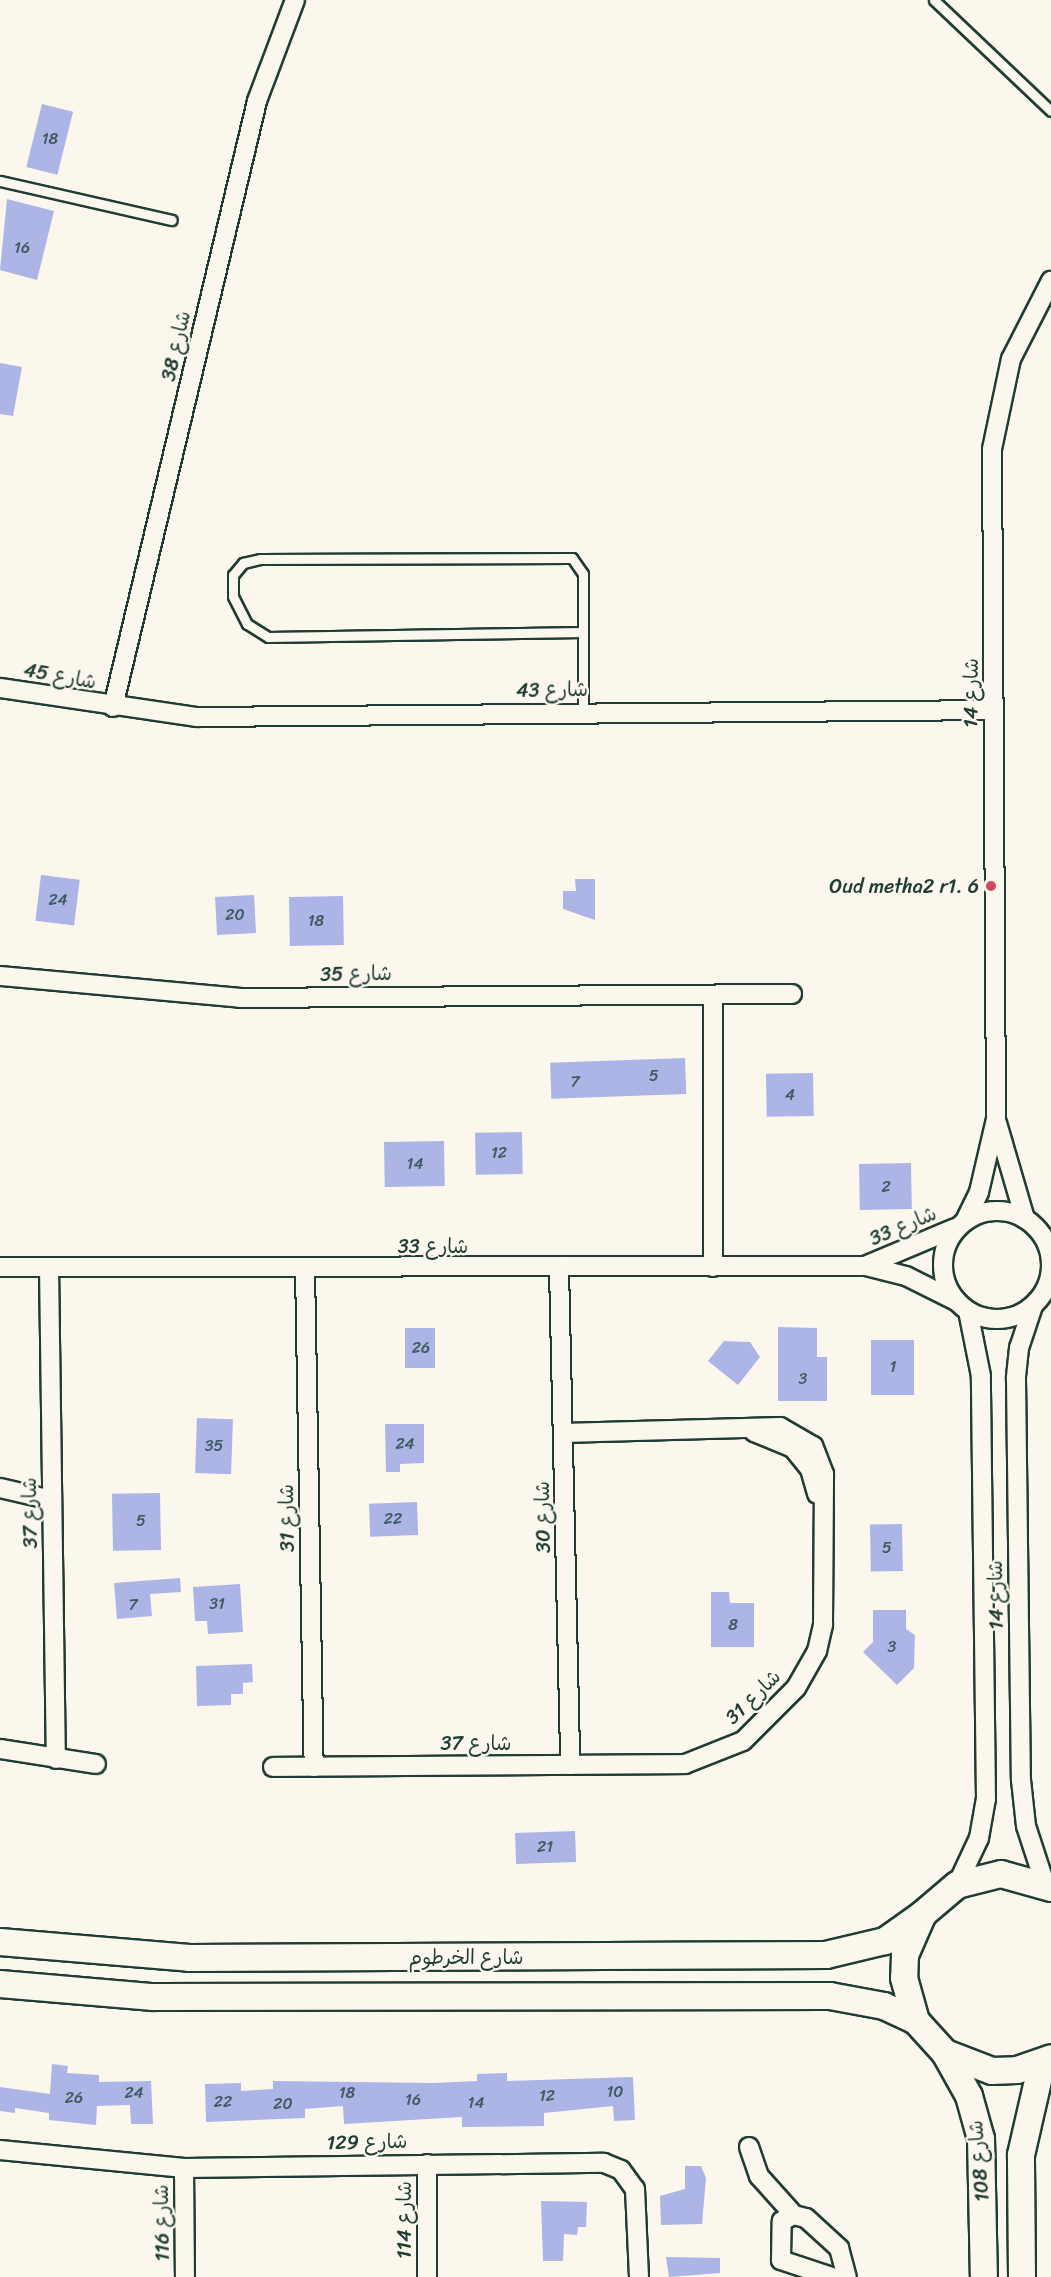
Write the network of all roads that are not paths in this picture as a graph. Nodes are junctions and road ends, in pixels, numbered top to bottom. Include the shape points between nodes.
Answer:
1 (295, 0) edge
2 (934, 0) edge
3 (1051, 111) edge
4 (0, 181) edge
5 (172, 220) dead end
6 (1051, 281) edge
7 (583, 632) junction
8 (0, 688) edge
9 (113, 707) junction
10 (993, 710) junction
11 (583, 712) junction
12 (0, 976) edge
13 (792, 994) dead end
14 (713, 995) junction
15 (996, 1119) junction
16 (1029, 1222) junction
17 (962, 1224) junction
18 (1051, 1233) edge
19 (866, 1266) junction
20 (0, 1267) edge
21 (49, 1267) junction
22 (713, 1267) junction
23 (305, 1268) junction
24 (559, 1269) junction
25 (1041, 1298) edge
26 (962, 1306) junction
27 (563, 1433) junction
28 (0, 1488) edge
29 (52, 1500) junction
30 (0, 1749) edge
31 (56, 1759) junction
32 (96, 1764) dead end
33 (570, 1765) junction
34 (273, 1767) dead end
35 (314, 1767) junction
36 (957, 1885) junction
37 (1048, 1886) edge
38 (923, 1914) junction
39 (0, 1942) edge
40 (0, 1984) edge
41 (916, 2020) junction
42 (945, 2053) junction
43 (1046, 2060) edge
44 (749, 2147) dead end
45 (0, 2151) edge
46 (426, 2164) junction
47 (184, 2168) junction
48 (794, 2215) junction
49 (185, 2277) edge
50 (427, 2277) edge
51 (639, 2277) edge
52 (832, 2277) edge
53 (847, 2277) edge
54 (984, 2277) edge
55 (1022, 2277) edge

1 - 9 street, شارع 38 via 257,101
2 - 3 lane
4 - 5 lane
6 - 10 street, شارع 14 via 1017,342 997,412 990,494
7 - 7 lane via 582,570 567,556 260,559 237,568 233,596 253,630 277,638
7 - 11 lane
8 - 9 street, شارع 45
9 - 11 street, شارع 43 via 231,718
10 - 11 street, شارع 43
10 - 15 street, شارع 14
12 - 14 street, شارع 35 via 240,998
13 - 14 street, شارع 35
14 - 22 street
15 - 16 street, شارع 14
15 - 17 street, شارع 14 via 984,1173
16 - 17 street via 995,1211
16 - 18 street
16 - 25 street via 1049,1253 1051,1269
17 - 19 street, شارع 33
17 - 26 street via 946,1248 943,1272
19 - 22 street, شارع 33
19 - 26 street, شارع 33 via 906,1276
20 - 21 street, شارع 33
21 - 23 street, شارع 33
21 - 29 street, شارع 37
22 - 24 street, شارع 33
23 - 24 street, شارع 33
23 - 35 street, شارع 31
24 - 27 street, شارع 30
25 - 26 street via 1008,1319
25 - 37 street, شارع 14 via 1019,1348 1016,1379 1021,1780 1026,1826
26 - 36 street, شارع 14 via 981,1376 986,1799 979,1838
27 - 33 street, شارع 30
27 - 33 street, شارع 31 via 739,1430 781,1442 805,1461 823,1516 823,1624 817,1651 796,1688 756,1731 728,1749 685,1764
28 - 29 street
29 - 31 street, شارع 37
30 - 31 street
31 - 32 street
33 - 35 street, شارع 37
34 - 35 street, شارع 37
36 - 37 main road via 1001,1874
36 - 38 main road, شارع الخرطوم
38 - 39 main road, شارع الخرطوم via 885,1941 826,1955 189,1958
38 - 41 main road via 906,1955 908,2000
40 - 41 main road, شارع الخرطوم via 153,1997 830,1996 875,2004
41 - 42 main road, شارع 108
42 - 43 main road via 992,2071
42 - 54 main road, شارع 108 via 969,2096 981,2139
43 - 55 main road, شارع 108 via 1021,2155
44 - 48 street via 759,2176
45 - 47 street, شارع 129
46 - 47 street, شارع 129
46 - 50 street, شارع 114
46 - 51 street, شارع 129 via 595,2163 621,2170 637,2200
47 - 49 street, شارع 116
48 - 52 street via 782,2221 781,2260
48 - 53 street via 806,2218 839,2248

